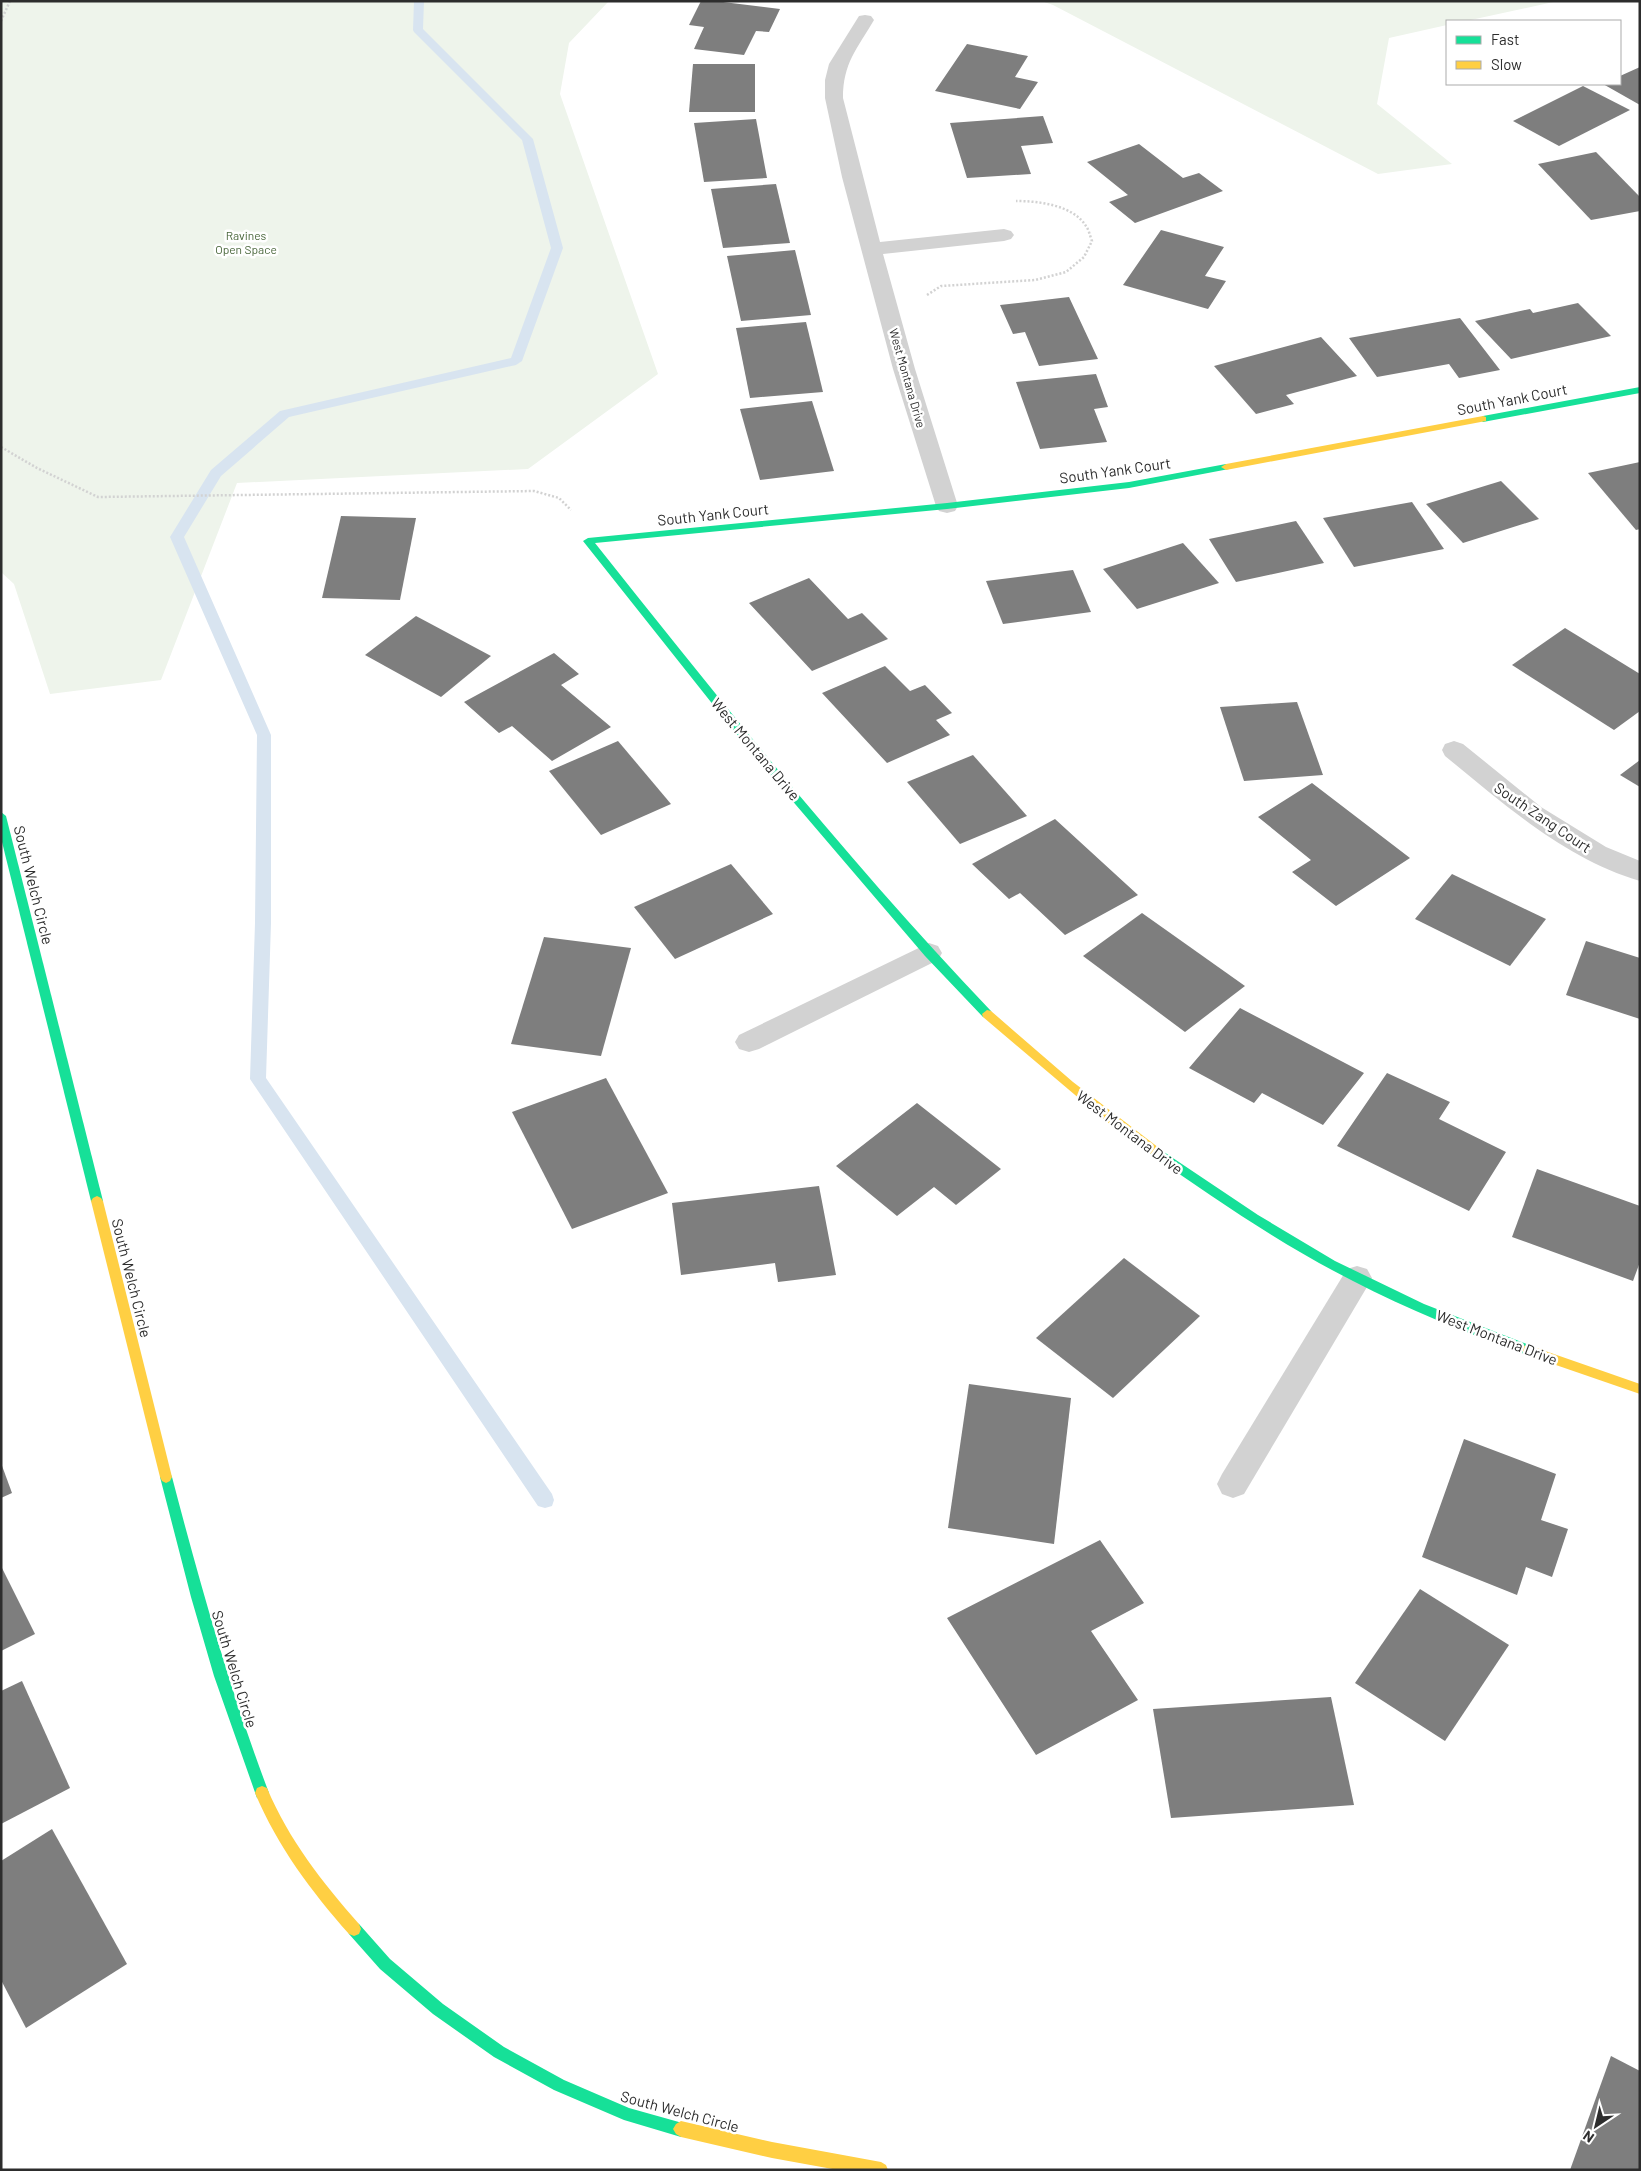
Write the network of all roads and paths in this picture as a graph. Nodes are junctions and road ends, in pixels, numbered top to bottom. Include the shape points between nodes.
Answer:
1 (10, 1) edge
2 (865, 20) dead end
3 (1, 21) edge
4 (1004, 235) dead end
5 (871, 249) junction
6 (1640, 390) edge
7 (1, 447) edge
8 (947, 506) junction
9 (625, 538) junction
10 (588, 541) joint
11 (1454, 750) dead end
12 (1, 816) edge
13 (1640, 872) edge
14 (929, 953) junction
15 (749, 1042) dead end
16 (1357, 1278) junction
17 (1640, 1389) edge
18 (1232, 1484) dead end
19 (881, 2170) edge

1 - 3 path
2 - 5 street, West Montana Drive via 838,64 834,98
4 - 5 street
5 - 8 street, West Montana Drive
6 - 8 street, South Yank Court via 1138,483
7 - 9 path via 98,497 534,491 559,498 570,508 575,519 613,521
8 - 9 street, South Yank Court
9 - 10 street, South Yank Court
10 - 14 street, West Montana Drive via 753,748
11 - 13 street, South Zang Court via 1532,813 1597,853
12 - 19 street, South Welch Circle via 193,1583 244,1746 268,1806 298,1862 385,1964 430,2002 499,2052 559,2085 629,2115 690,2132
14 - 15 street
14 - 16 street, West Montana Drive via 975,1003 1109,1118 1270,1228
16 - 17 street, West Montana Drive via 1444,1318
16 - 18 street

